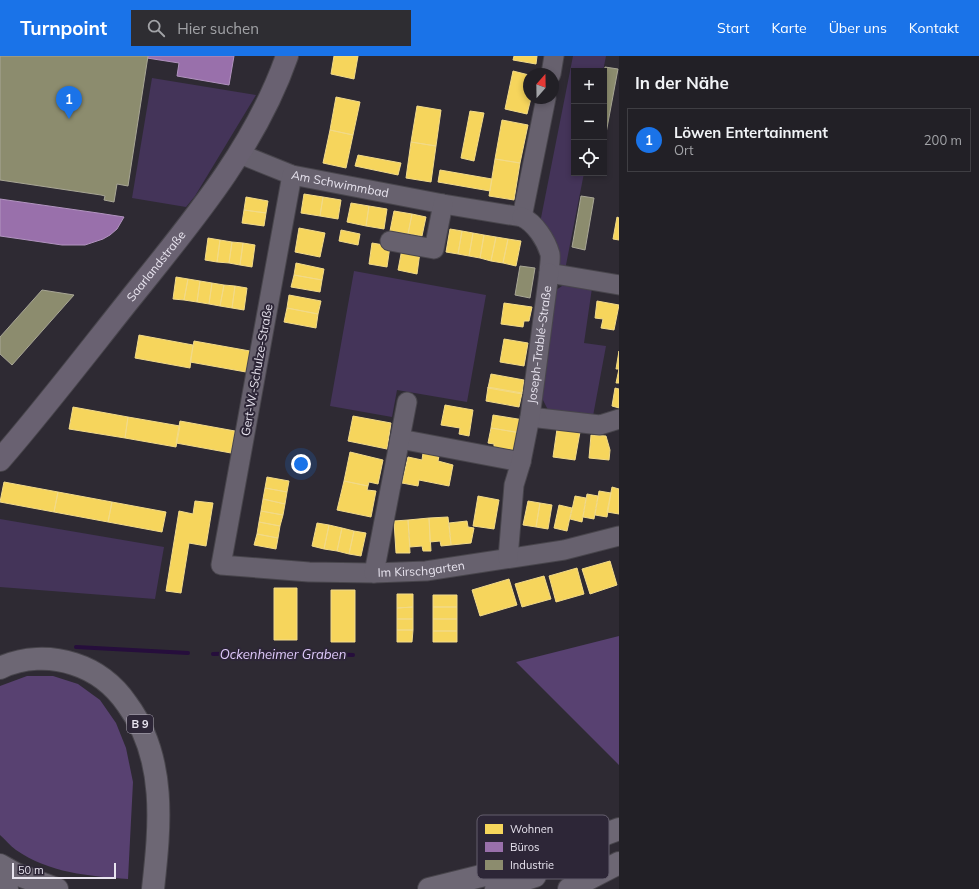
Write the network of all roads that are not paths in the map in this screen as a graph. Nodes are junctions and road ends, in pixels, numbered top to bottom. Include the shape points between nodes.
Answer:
1 (287, 56) edge
2 (554, 56) edge
3 (552, 68) edge
4 (545, 104) edge
5 (240, 154) junction
6 (292, 175) junction
7 (443, 204) junction
8 (522, 217) junction
9 (390, 241) dead end
10 (549, 273) junction
11 (619, 285) edge
12 (407, 402) dead end
13 (530, 417) junction
14 (619, 419) edge
15 (400, 439) junction
16 (0, 460) edge
17 (521, 462) junction
18 (619, 536) edge
19 (508, 558) junction
20 (221, 565) joint
21 (374, 573) junction
22 (0, 668) edge
23 (619, 829) edge
24 (609, 833) edge
25 (619, 844) edge
26 (609, 848) edge
27 (619, 863) edge
28 (0, 864) edge
29 (609, 868) edge
30 (477, 877) edge
31 (526, 879) edge
32 (588, 879) edge
33 (0, 888) edge
34 (6, 889) edge
35 (57, 889) edge
36 (153, 889) edge
37 (429, 889) edge
38 (496, 889) edge
39 (569, 889) edge

1 - 5 main road, Saarlandstraße via 271,98
2 - 3 street
4 - 8 street
5 - 6 street, Am Schwimmbad
5 - 16 main road, Saarlandstraße via 194,220
6 - 7 street, Am Schwimmbad
6 - 20 street, Gert-W.-Schulze-Straße
7 - 8 street, Am Schwimmbad
7 - 9 street via 434,249
8 - 10 street, Joseph-Trablé-Straße via 530,221 545,242 550,256
10 - 11 street, Joseph-Trablé-Straße
10 - 13 street, Joseph-Trablé-Straße
12 - 15 street
13 - 14 street, Joseph-Trablé-Straße via 600,425
13 - 17 street, Joseph-Trablé-Straße
15 - 17 street
15 - 21 street
17 - 19 street, Joseph-Trablé-Straße via 514,485
18 - 19 street, Im Kirschgarten via 564,550
19 - 21 street, Im Kirschgarten via 426,571
20 - 21 street, Im Kirschgarten via 309,572
22 - 36 highway, B 9 via 30,660 68,662 103,678 132,710 151,751 157,782 159,823
23 - 24 highway
25 - 26 highway
27 - 29 highway
28 - 35 highway via 16,874
30 - 37 highway
31 - 38 highway
32 - 39 highway
33 - 34 highway

